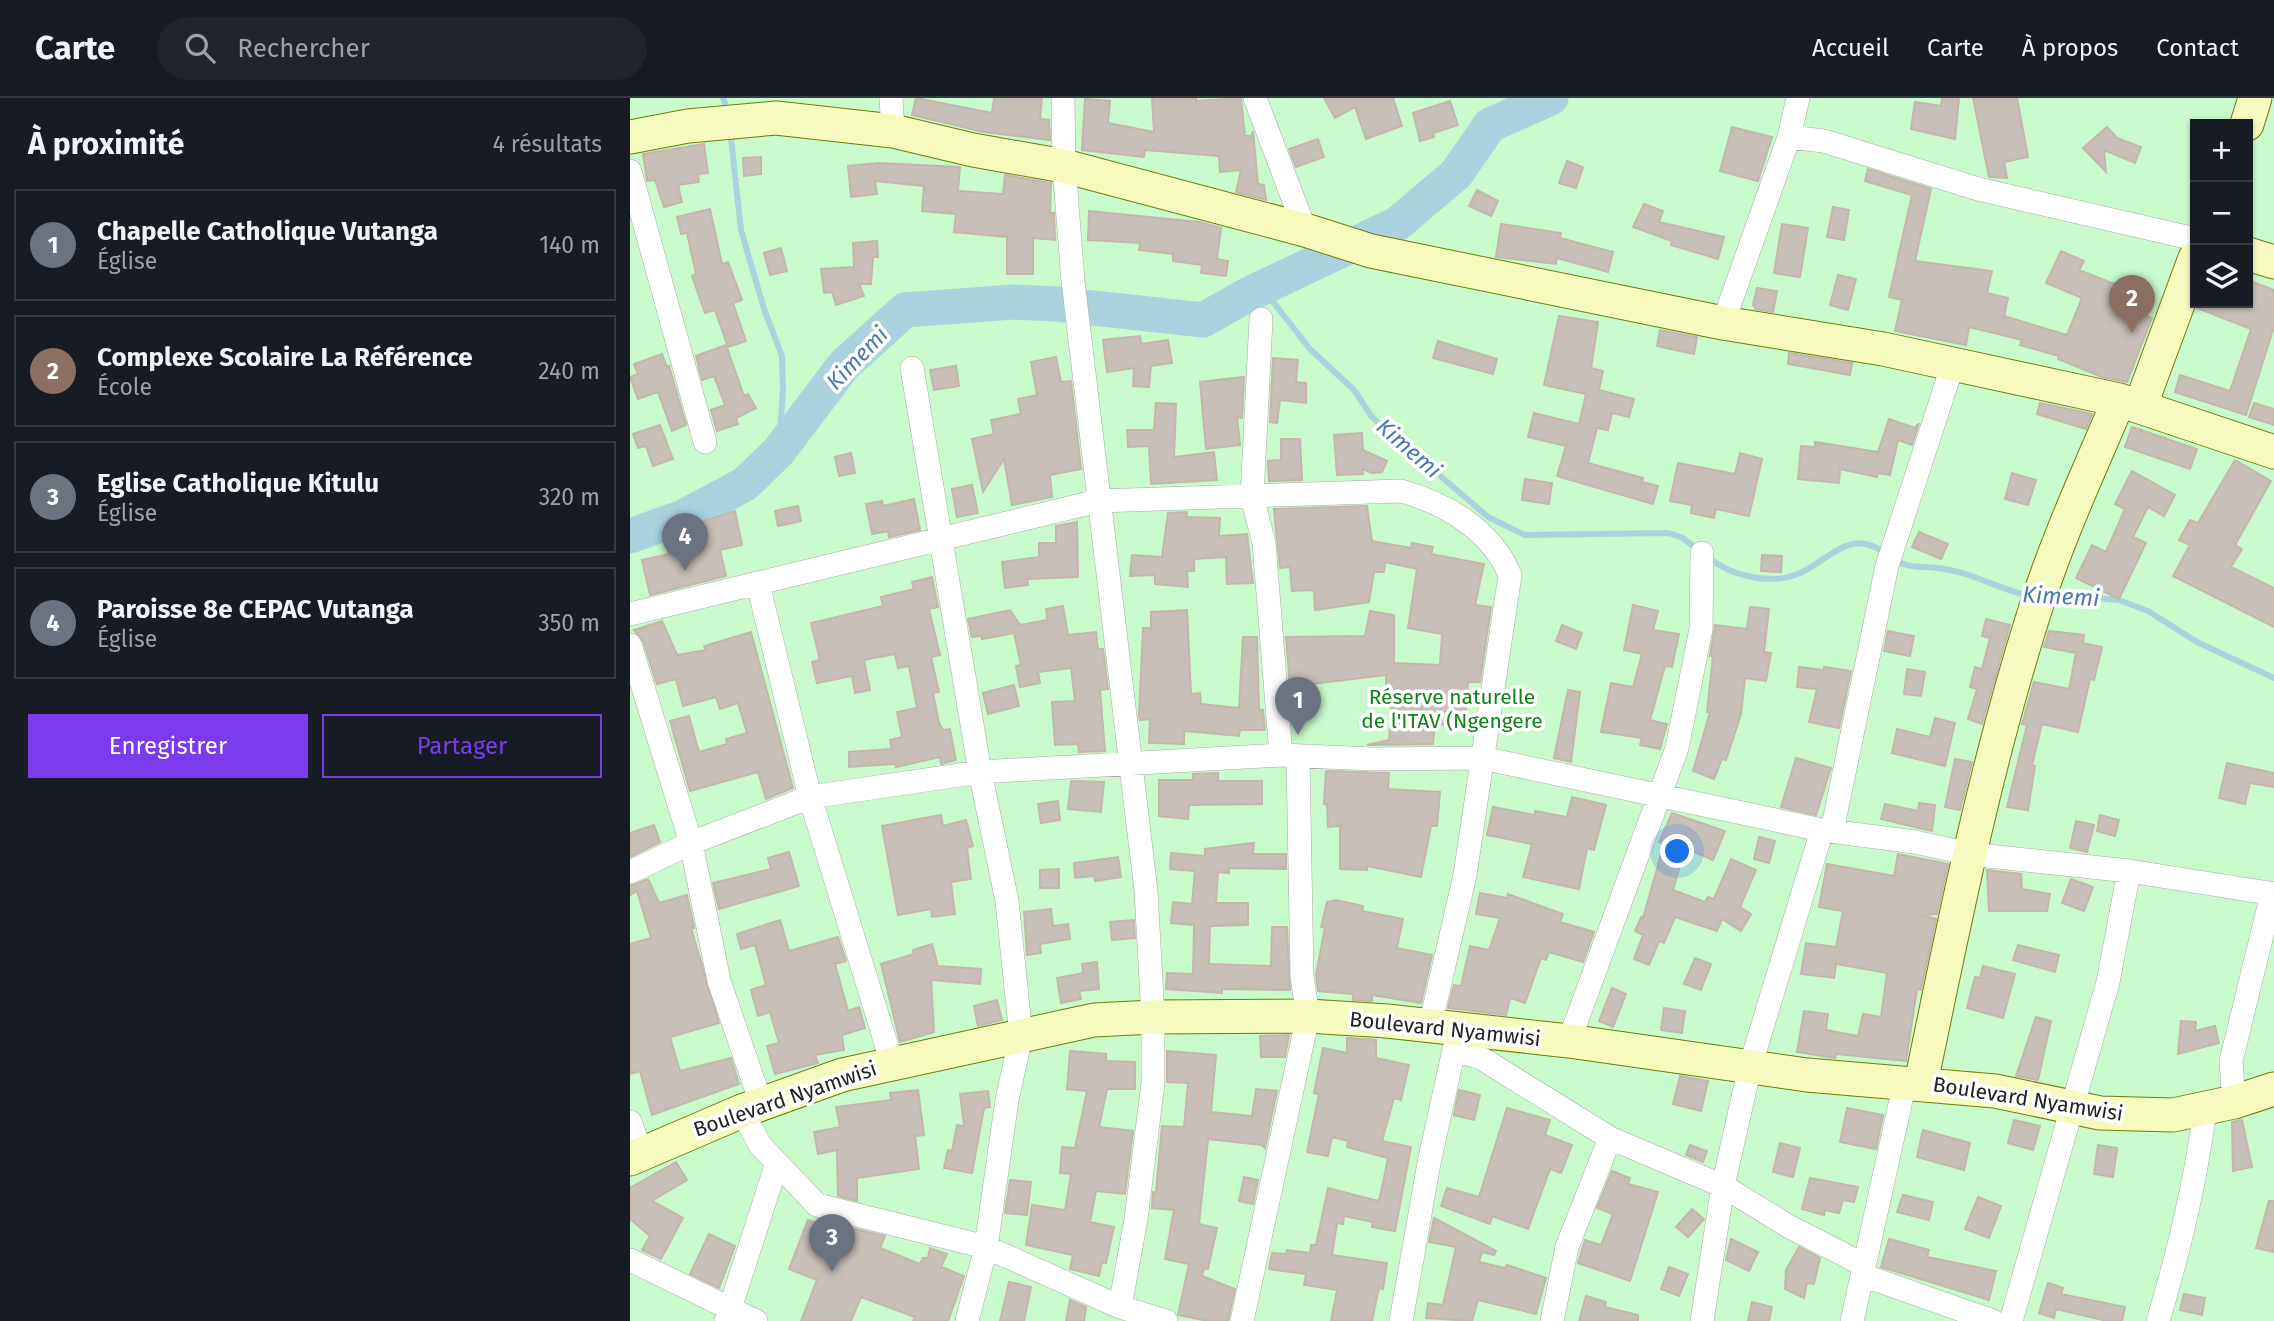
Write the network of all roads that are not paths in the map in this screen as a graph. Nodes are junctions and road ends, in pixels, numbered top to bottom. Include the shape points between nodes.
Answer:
1 (891, 98) edge
2 (1063, 98) edge
3 (1255, 98) edge
4 (1798, 98) edge
5 (2255, 98) edge
6 (2249, 119) edge
7 (893, 131) junction
8 (630, 137) edge
9 (1789, 137) junction
10 (1064, 166) junction
11 (630, 171) edge
12 (1305, 230) junction
13 (2190, 238) edge
14 (2253, 256) edge
15 (2274, 262) edge
16 (2190, 269) edge
17 (1261, 319) dead end
18 (1723, 323) junction
19 (1953, 364) junction
20 (912, 368) dead end
21 (2130, 403) junction
22 (705, 442) dead end
23 (2274, 452) edge
24 (1252, 497) junction
25 (1098, 501) junction
26 (940, 539) junction
27 (1702, 553) dead end
28 (758, 584) junction
29 (630, 614) edge
30 (630, 645) edge
31 (1289, 755) junction
32 (1482, 758) junction
33 (1128, 761) junction
34 (980, 772) junction
35 (1661, 795) junction
36 (810, 797) junction
37 (1827, 830) junction
38 (691, 843) junction
39 (1970, 854) junction
40 (2129, 871) junction
41 (630, 872) edge
42 (2273, 894) edge
43 (1308, 1016) junction
44 (1153, 1017) junction
45 (1447, 1035) junction
46 (1021, 1036) junction
47 (1569, 1041) junction
48 (892, 1063) junction
49 (1750, 1067) junction
50 (1913, 1082) junction
51 (2274, 1089) edge
52 (2219, 1106) junction
53 (752, 1109) junction
54 (2072, 1110) junction
55 (1610, 1138) junction
56 (634, 1145) edge
57 (776, 1163) junction
58 (1723, 1186) junction
59 (986, 1247) junction
60 (630, 1260) edge
61 (1863, 1270) junction
62 (1120, 1307) junction
63 (728, 1315) edge
64 (756, 1321) edge
65 (967, 1321) edge
66 (1166, 1321) edge
67 (1242, 1321) edge
68 (1401, 1321) edge
69 (1552, 1321) edge
70 (1702, 1321) edge
71 (1852, 1321) edge
72 (1993, 1321) edge
73 (2011, 1321) edge
74 (2158, 1321) edge

1 - 7 street
2 - 10 street
3 - 12 street
4 - 9 street
5 - 6 street
7 - 8 street via 776,118
7 - 10 street
9 - 13 street via 1824,141 1978,188
9 - 18 street
10 - 12 street
10 - 25 street
11 - 22 street
12 - 18 street via 1371,251
14 - 15 street
16 - 21 street
17 - 24 street
18 - 19 street
19 - 21 street
19 - 37 street via 1890,555
20 - 26 street
21 - 23 street
21 - 39 street via 2040,596 1983,789
24 - 25 street
24 - 31 street via 1264,543
24 - 32 street via 1401,491 1458,514 1502,554 1510,575
25 - 26 street
25 - 33 street
26 - 28 street
26 - 34 street
27 - 35 street via 1701,629 1677,748
28 - 29 street
28 - 36 street
30 - 38 street
31 - 32 street via 1372,760
31 - 33 street
31 - 43 street
32 - 35 street
32 - 45 street
33 - 34 street
33 - 44 street via 1146,891
34 - 36 street
34 - 46 street via 1007,901
35 - 37 street
35 - 47 street
36 - 38 street
36 - 48 street
37 - 39 street
37 - 49 street
38 - 41 street
38 - 53 street via 719,981
39 - 40 street
39 - 50 street
40 - 42 street
40 - 54 street via 2108,982
42 - 52 street
43 - 44 street, Boulevard Nyamwisi
43 - 45 street, Boulevard Nyamwisi
43 - 67 street
44 - 46 street, Boulevard Nyamwisi via 1094,1020
44 - 62 street via 1153,1083
45 - 47 street, Boulevard Nyamwisi
45 - 55 street
45 - 68 street
46 - 48 street, Boulevard Nyamwisi
46 - 59 street
47 - 49 street, Boulevard Nyamwisi
48 - 53 street, Boulevard Nyamwisi via 842,1075
49 - 50 street, Boulevard Nyamwisi
49 - 58 street
50 - 54 street, Boulevard Nyamwisi via 2022,1096
50 - 61 street
51 - 52 street, Boulevard Nyamwisi
52 - 54 street, Boulevard Nyamwisi via 2173,1115
52 - 74 street via 2200,1152
53 - 56 street, Boulevard Nyamwisi
53 - 57 street via 760,1145
54 - 73 street
55 - 58 street
55 - 69 street via 1567,1247
57 - 59 street via 817,1205
57 - 63 street
58 - 61 street
58 - 70 street
59 - 62 street
59 - 65 street
60 - 63 street
61 - 71 street
61 - 72 street
62 - 66 street
63 - 64 street

